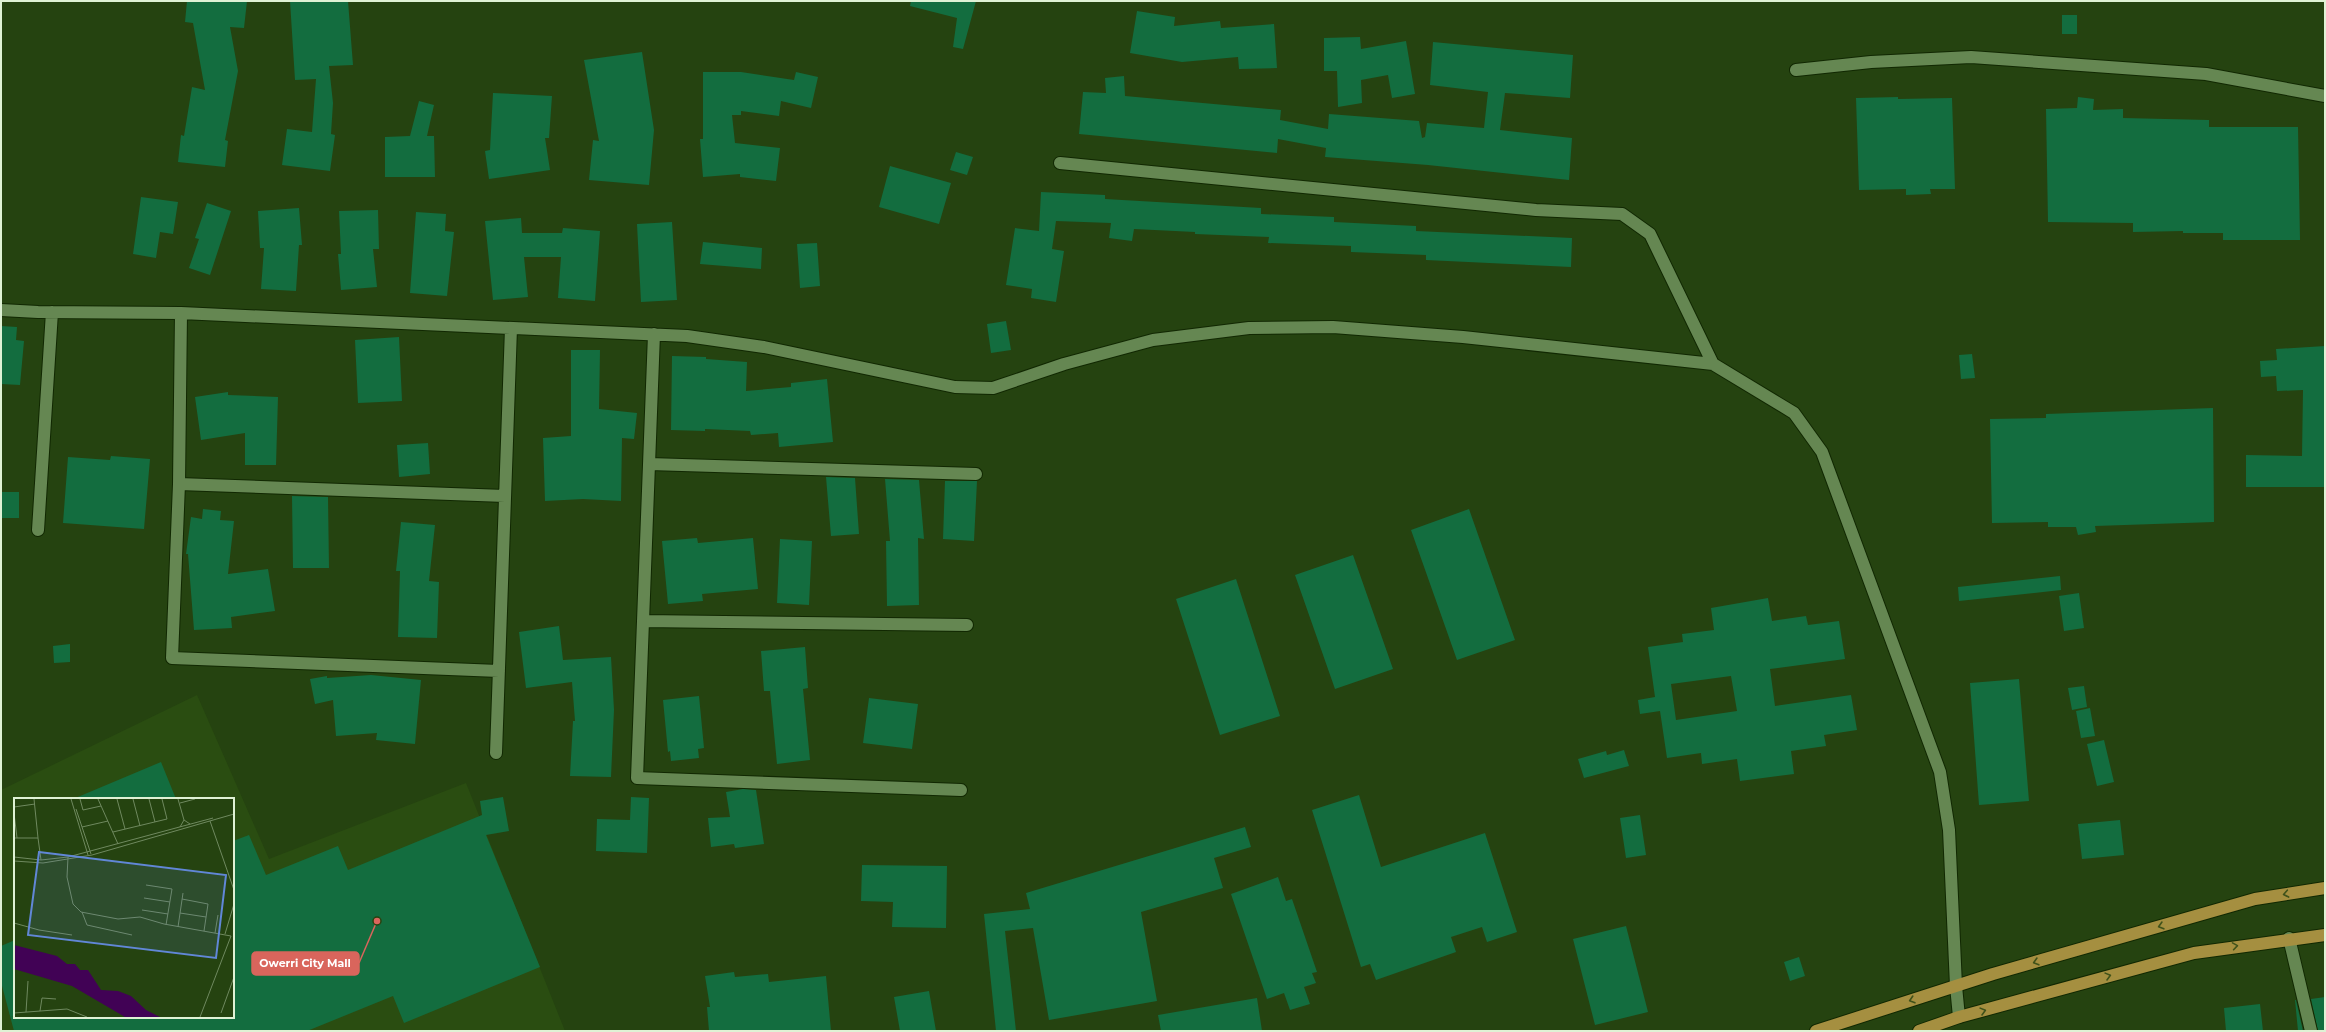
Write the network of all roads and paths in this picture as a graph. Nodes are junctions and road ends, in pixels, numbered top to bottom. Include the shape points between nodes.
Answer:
1 (1796, 70) dead end
2 (2325, 96) edge
3 (1060, 163) dead end
4 (1, 310) edge
5 (52, 312) junction
6 (181, 312) junction
7 (511, 328) junction
8 (654, 334) junction
9 (1713, 364) junction
10 (649, 464) junction
11 (976, 474) dead end
12 (179, 484) junction
13 (505, 496) junction
14 (38, 530) dead end
15 (643, 622) junction
16 (967, 624) dead end
17 (499, 671) junction
18 (496, 753) dead end
19 (961, 790) dead end
20 (2325, 888) edge
21 (2325, 934) edge
22 (2290, 938) junction
23 (1956, 986) junction
24 (1959, 1017) junction
25 (1816, 1031) edge
26 (1919, 1031) edge
27 (2311, 1031) edge

1 - 2 street via 1872,62 1971,57 2206,74
3 - 9 street via 1528,210 1622,214 1650,234
4 - 5 street
5 - 6 street
5 - 14 street
6 - 7 street
6 - 12 street
7 - 8 street
7 - 13 street
8 - 9 street via 764,347 954,387 994,388 1064,364 1153,340 1249,328 1333,327
8 - 10 street
9 - 23 street via 1794,413 1822,452 1940,772 1948,830
10 - 11 street
10 - 15 street
12 - 13 street
12 - 17 street via 172,658
13 - 17 street
15 - 16 street
15 - 19 street via 637,778
17 - 18 street
20 -> 23 main road via 2254,900
21 - 22 main road
24 -> 22 main road via 2194,952
22 - 27 street
23 - 24 street
23 -> 25 main road
24 - 26 main road

